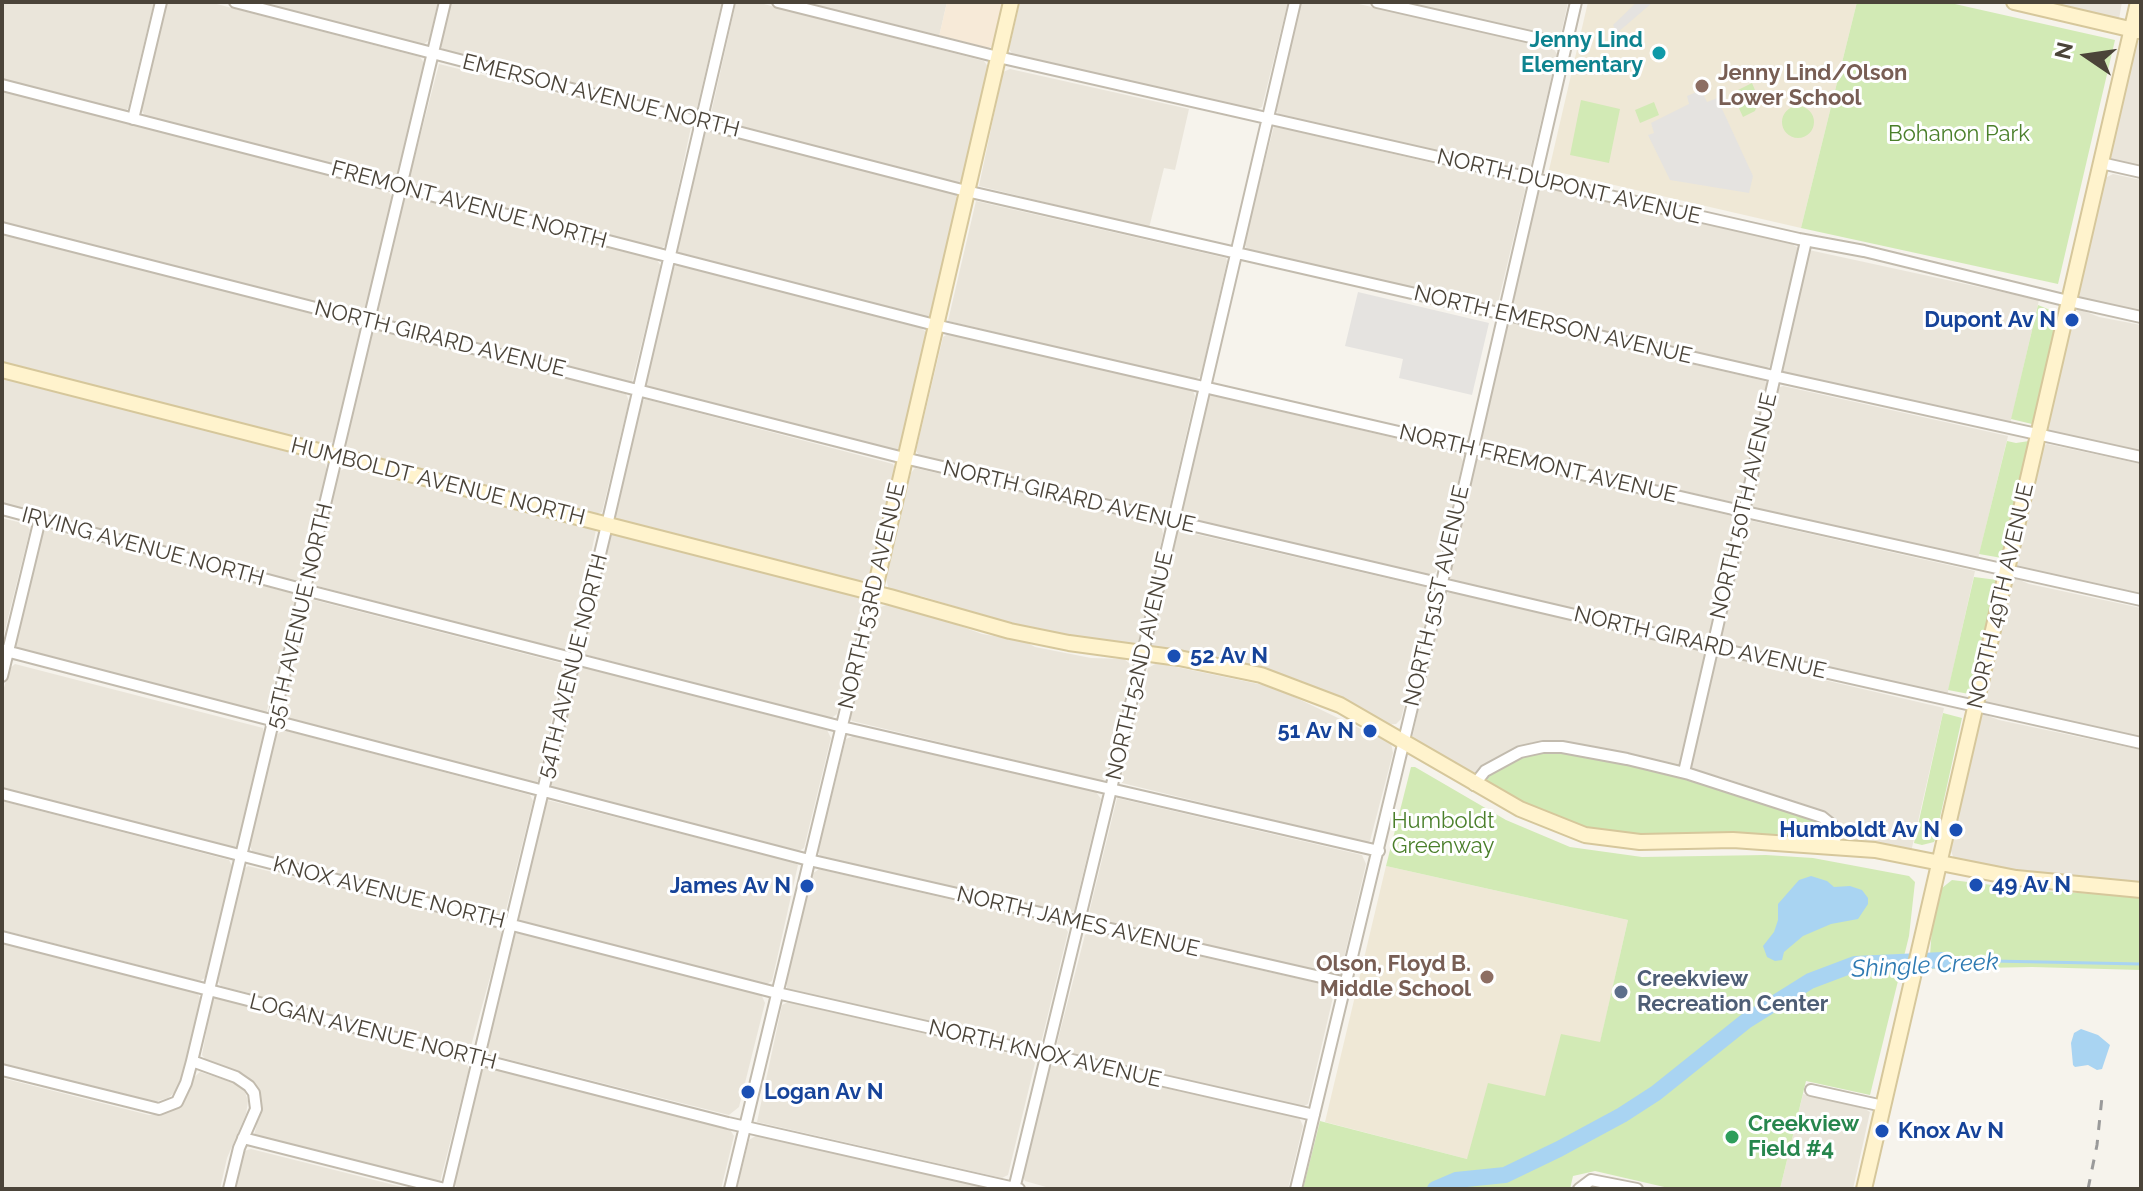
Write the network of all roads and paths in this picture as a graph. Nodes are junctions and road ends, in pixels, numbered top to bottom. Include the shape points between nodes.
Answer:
1 (161, 2) edge
2 (235, 2) edge
3 (445, 2) edge
4 (729, 2) edge
5 (778, 2) edge
6 (1011, 2) edge
7 (1295, 2) edge
8 (1377, 2) edge
9 (1576, 2) edge
10 (2014, 2) edge
11 (2138, 2) edge
12 (2137, 30) edge
13 (1566, 45) junction
14 (433, 53) junction
15 (998, 57) junction
16 (2, 85) edge
17 (1268, 118) junction
18 (133, 119) junction
19 (700, 122) junction
20 (2101, 163) junction
21 (2141, 172) edge
22 (1535, 179) junction
23 (400, 187) junction
24 (966, 191) junction
25 (2, 228) edge
26 (1806, 241) junction
27 (1236, 252) junction
28 (669, 257) junction
29 (2069, 302) junction
30 (1503, 314) junction
31 (2141, 317) edge
32 (369, 321) junction
33 (935, 325) junction
34 (2, 370) edge
35 (1774, 376) junction
36 (1205, 387) junction
37 (637, 389) junction
38 (2039, 435) junction
39 (1472, 449) junction
40 (338, 457) junction
41 (2141, 457) edge
42 (904, 458) junction
43 (2, 509) edge
44 (1744, 512) junction
45 (40, 519) junction
46 (1173, 521) junction
47 (607, 525) junction
48 (2008, 570) junction
49 (1442, 584) junction
50 (305, 590) junction
51 (874, 593) junction
52 (2141, 600) edge
53 (1712, 647) junction
54 (5, 651) edge
55 (1143, 654) junction
56 (575, 659) junction
57 (2, 676) edge
58 (1975, 706) junction
59 (274, 722) junction
60 (842, 727) junction
61 (1403, 742) junction
62 (2141, 743) edge
63 (1684, 772) junction
64 (1474, 785) junction
65 (1111, 789) junction
66 (542, 791) junction
67 (2, 794) edge
68 (1836, 847) junction
69 (1379, 851) junction
70 (242, 856) junction
71 (809, 860) junction
72 (1939, 865) junction
73 (2141, 890) edge
74 (1079, 923) junction
75 (511, 924) junction
76 (2, 937) edge
77 (1347, 983) junction
78 (210, 990) junction
79 (777, 993) junction
80 (1047, 1055) junction
81 (479, 1059) junction
82 (192, 1061) junction
83 (2, 1070) edge
84 (1811, 1090) dead end
85 (1883, 1106) junction
86 (1314, 1115) junction
87 (744, 1126) junction
88 (243, 1138) junction
89 (1583, 1185) edge
90 (229, 1189) edge
91 (446, 1189) edge
92 (730, 1189) edge
93 (1016, 1189) edge
94 (1296, 1189) edge
95 (1637, 1189) edge
96 (1864, 1189) edge

1 - 18 street
2 - 14 street, EMERSON AVENUE NORTH
3 - 14 street, 55TH AVENUE NORTH
4 - 19 street, 54TH AVENUE NORTH
5 - 15 street, NORTH DUPONT AVENUE
6 - 15 street, NORTH 53RD AVENUE
7 - 17 street, NORTH 52ND AVENUE
8 - 13 street
9 - 13 street, NORTH 51ST AVENUE
10 - 12 street
11 - 12 street, NORTH 49TH AVENUE
12 - 20 street, NORTH 49TH AVENUE
13 - 22 street, NORTH 51ST AVENUE
14 - 19 street, EMERSON AVENUE NORTH
14 - 23 street, 55TH AVENUE NORTH
15 - 17 street, NORTH DUPONT AVENUE
15 - 24 street, NORTH 53RD AVENUE
16 - 18 street, FREMONT AVENUE NORTH
17 - 22 street, NORTH DUPONT AVENUE
17 - 27 street, NORTH 52ND AVENUE
18 - 23 street, FREMONT AVENUE NORTH
19 - 24 street, EMERSON AVENUE NORTH
19 - 28 street, 54TH AVENUE NORTH
20 - 21 street
20 - 29 street, NORTH 49TH AVENUE
22 - 26 street, NORTH DUPONT AVENUE
22 - 30 street, NORTH 51ST AVENUE
23 - 28 street, FREMONT AVENUE NORTH
23 - 32 street, 55TH AVENUE NORTH
24 - 27 street, NORTH EMERSON AVENUE
24 - 33 street, NORTH 53RD AVENUE
25 - 32 street, NORTH GIRARD AVENUE
26 - 29 street, NORTH DUPONT AVENUE
26 - 35 street, NORTH 50TH AVENUE
27 - 30 street, NORTH EMERSON AVENUE
27 - 36 street, NORTH 52ND AVENUE
28 - 33 street, FREMONT AVENUE NORTH
28 - 37 street, 54TH AVENUE NORTH
29 - 31 street, NORTH DUPONT AVENUE
29 - 38 street, NORTH 49TH AVENUE
30 - 35 street, NORTH EMERSON AVENUE
30 - 39 street, NORTH 51ST AVENUE
32 - 37 street, NORTH GIRARD AVENUE
32 - 40 street, 55TH AVENUE NORTH
33 - 36 street, NORTH FREMONT AVENUE
33 - 42 street, NORTH 53RD AVENUE
34 - 40 street, HUMBOLDT AVENUE NORTH
35 - 38 street, NORTH EMERSON AVENUE
35 - 44 street, NORTH 50TH AVENUE
36 - 39 street, NORTH FREMONT AVENUE
36 - 46 street, NORTH 52ND AVENUE
37 - 42 street, NORTH GIRARD AVENUE
37 - 47 street, 54TH AVENUE NORTH
38 - 41 street, NORTH EMERSON AVENUE
38 - 48 street, NORTH 49TH AVENUE
39 - 44 street, NORTH FREMONT AVENUE
39 - 49 street, NORTH 51ST AVENUE
40 - 47 street, HUMBOLDT AVENUE NORTH
40 - 50 street, 55TH AVENUE NORTH
42 - 46 street, NORTH GIRARD AVENUE
42 - 51 street, NORTH 53RD AVENUE
43 - 45 street, IRVING AVENUE NORTH
44 - 48 street, NORTH FREMONT AVENUE
44 - 53 street, NORTH 50TH AVENUE
45 - 50 street, IRVING AVENUE NORTH
45 - 54 street
46 - 49 street, NORTH GIRARD AVENUE
46 - 55 street, NORTH 52ND AVENUE
47 - 51 street, HUMBOLDT AVENUE NORTH
47 - 56 street, 54TH AVENUE NORTH
48 - 52 street, NORTH FREMONT AVENUE
48 - 58 street, NORTH 49TH AVENUE
49 - 53 street, NORTH GIRARD AVENUE
49 - 61 street, NORTH 51ST AVENUE
50 - 56 street, IRVING AVENUE NORTH
50 - 59 street, 55TH AVENUE NORTH
51 - 55 street, HUMBOLDT AVENUE NORTH via 1010,631
51 - 60 street, NORTH 53RD AVENUE
53 - 58 street, NORTH GIRARD AVENUE
53 - 63 street, NORTH 50TH AVENUE
54 - 57 street
54 - 59 street, NORTH JAMES AVENUE
55 - 61 street, HUMBOLDT AVENUE NORTH via 1220,665 1301,688
55 - 65 street, NORTH 52ND AVENUE
56 - 60 street, IRVING AVENUE NORTH
56 - 66 street, 54TH AVENUE NORTH
58 - 62 street, NORTH GIRARD AVENUE
58 - 72 street, NORTH 49TH AVENUE
59 - 66 street, NORTH JAMES AVENUE
59 - 70 street, 55TH AVENUE NORTH
60 - 65 street, IRVING AVENUE NORTH
60 - 71 street, NORTH 53RD AVENUE
61 - 64 street, HUMBOLDT AVENUE NORTH
61 - 69 street, NORTH 51ST AVENUE
63 - 64 street via 1543,747 1500,762
63 - 68 street via 1822,817 1832,825
64 - 68 street, HUMBOLDT AVENUE NORTH via 1585,835
65 - 69 street, IRVING AVENUE NORTH
65 - 74 street, NORTH 52ND AVENUE
66 - 71 street, NORTH JAMES AVENUE
66 - 75 street, 54TH AVENUE NORTH
67 - 70 street, KNOX AVENUE NORTH
68 - 72 street, HUMBOLDT AVENUE NORTH
69 - 77 street, NORTH 51ST AVENUE
70 - 75 street, KNOX AVENUE NORTH
70 - 78 street, 55TH AVENUE NORTH
71 - 74 street, NORTH JAMES AVENUE
71 - 79 street, NORTH 53RD AVENUE
72 - 73 street, HUMBOLDT AVENUE NORTH
72 - 85 street, NORTH 49TH AVENUE
74 - 77 street, NORTH JAMES AVENUE
74 - 80 street, NORTH 52ND AVENUE
75 - 79 street, KNOX AVENUE NORTH
75 - 81 street, 54TH AVENUE NORTH
76 - 78 street, LOGAN AVENUE NORTH
77 - 86 street, NORTH 51ST AVENUE
78 - 81 street, LOGAN AVENUE NORTH
78 - 82 street, 55TH AVENUE NORTH
79 - 80 street, NORTH KNOX AVENUE
79 - 87 street, NORTH 53RD AVENUE
80 - 86 street, NORTH KNOX AVENUE
80 - 93 street, NORTH 52ND AVENUE
81 - 87 street, LOGAN AVENUE NORTH
81 - 91 street, 54TH AVENUE NORTH
82 - 83 street, 55TH AVENUE NORTH via 177,1102 159,1109
82 - 88 street via 236,1077 254,1093 256,1109
84 - 85 street
85 - 96 street, NORTH 49TH AVENUE
86 - 94 street, NORTH 51ST AVENUE
87 - 92 street, NORTH 53RD AVENUE
87 - 93 street, LOGAN AVENUE NORTH
88 - 90 street
88 - 91 street
89 - 95 street via 1596,1180

